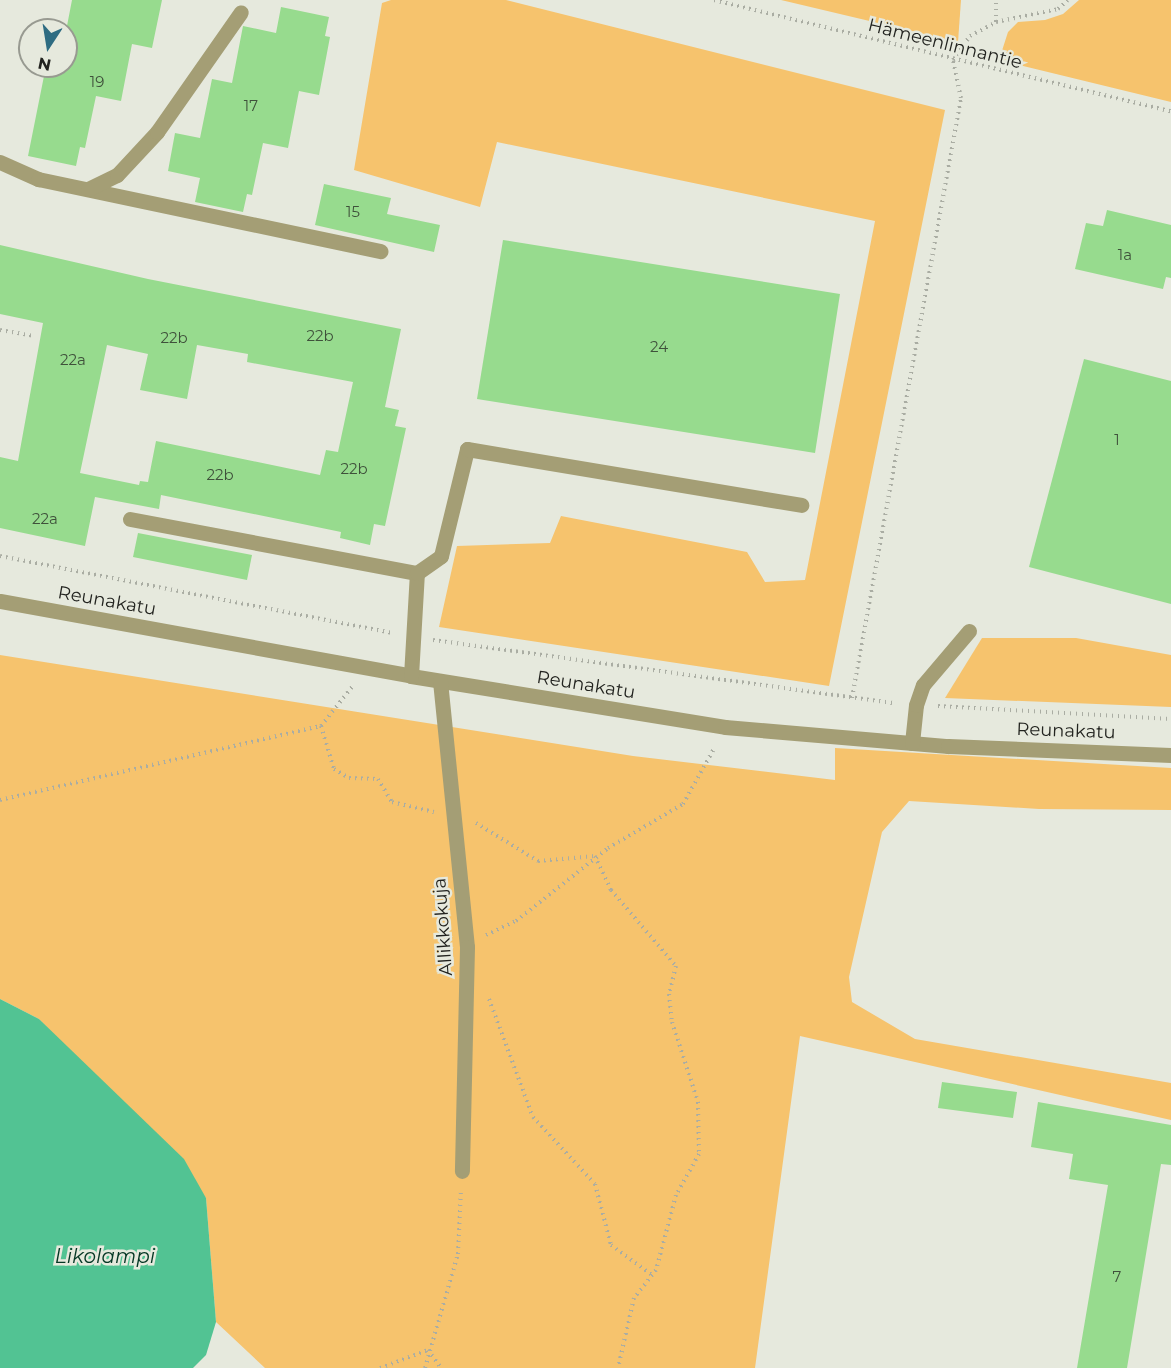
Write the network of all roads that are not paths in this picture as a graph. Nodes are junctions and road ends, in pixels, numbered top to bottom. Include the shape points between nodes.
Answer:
1 (241, 12) dead end
2 (0, 162) edge
3 (88, 189) junction
4 (381, 251) dead end
5 (801, 505) dead end
6 (130, 519) dead end
7 (417, 573) junction
8 (0, 601) edge
9 (969, 631) dead end
10 (411, 676) junction
11 (440, 681) junction
12 (912, 743) junction
13 (1171, 755) edge
14 (462, 1171) road end

1 - 3 street via 157,132 117,175
2 - 3 street via 38,179
3 - 4 street
5 - 7 street via 467,449 441,556
6 - 7 street
7 - 10 street
8 - 10 street, Reunakatu
9 - 12 street via 923,685 916,705
10 - 11 street, Reunakatu
11 - 12 street, Reunakatu via 725,727
11 - 14 street, Allikkokuja via 467,946
12 - 13 street, Reunakatu

